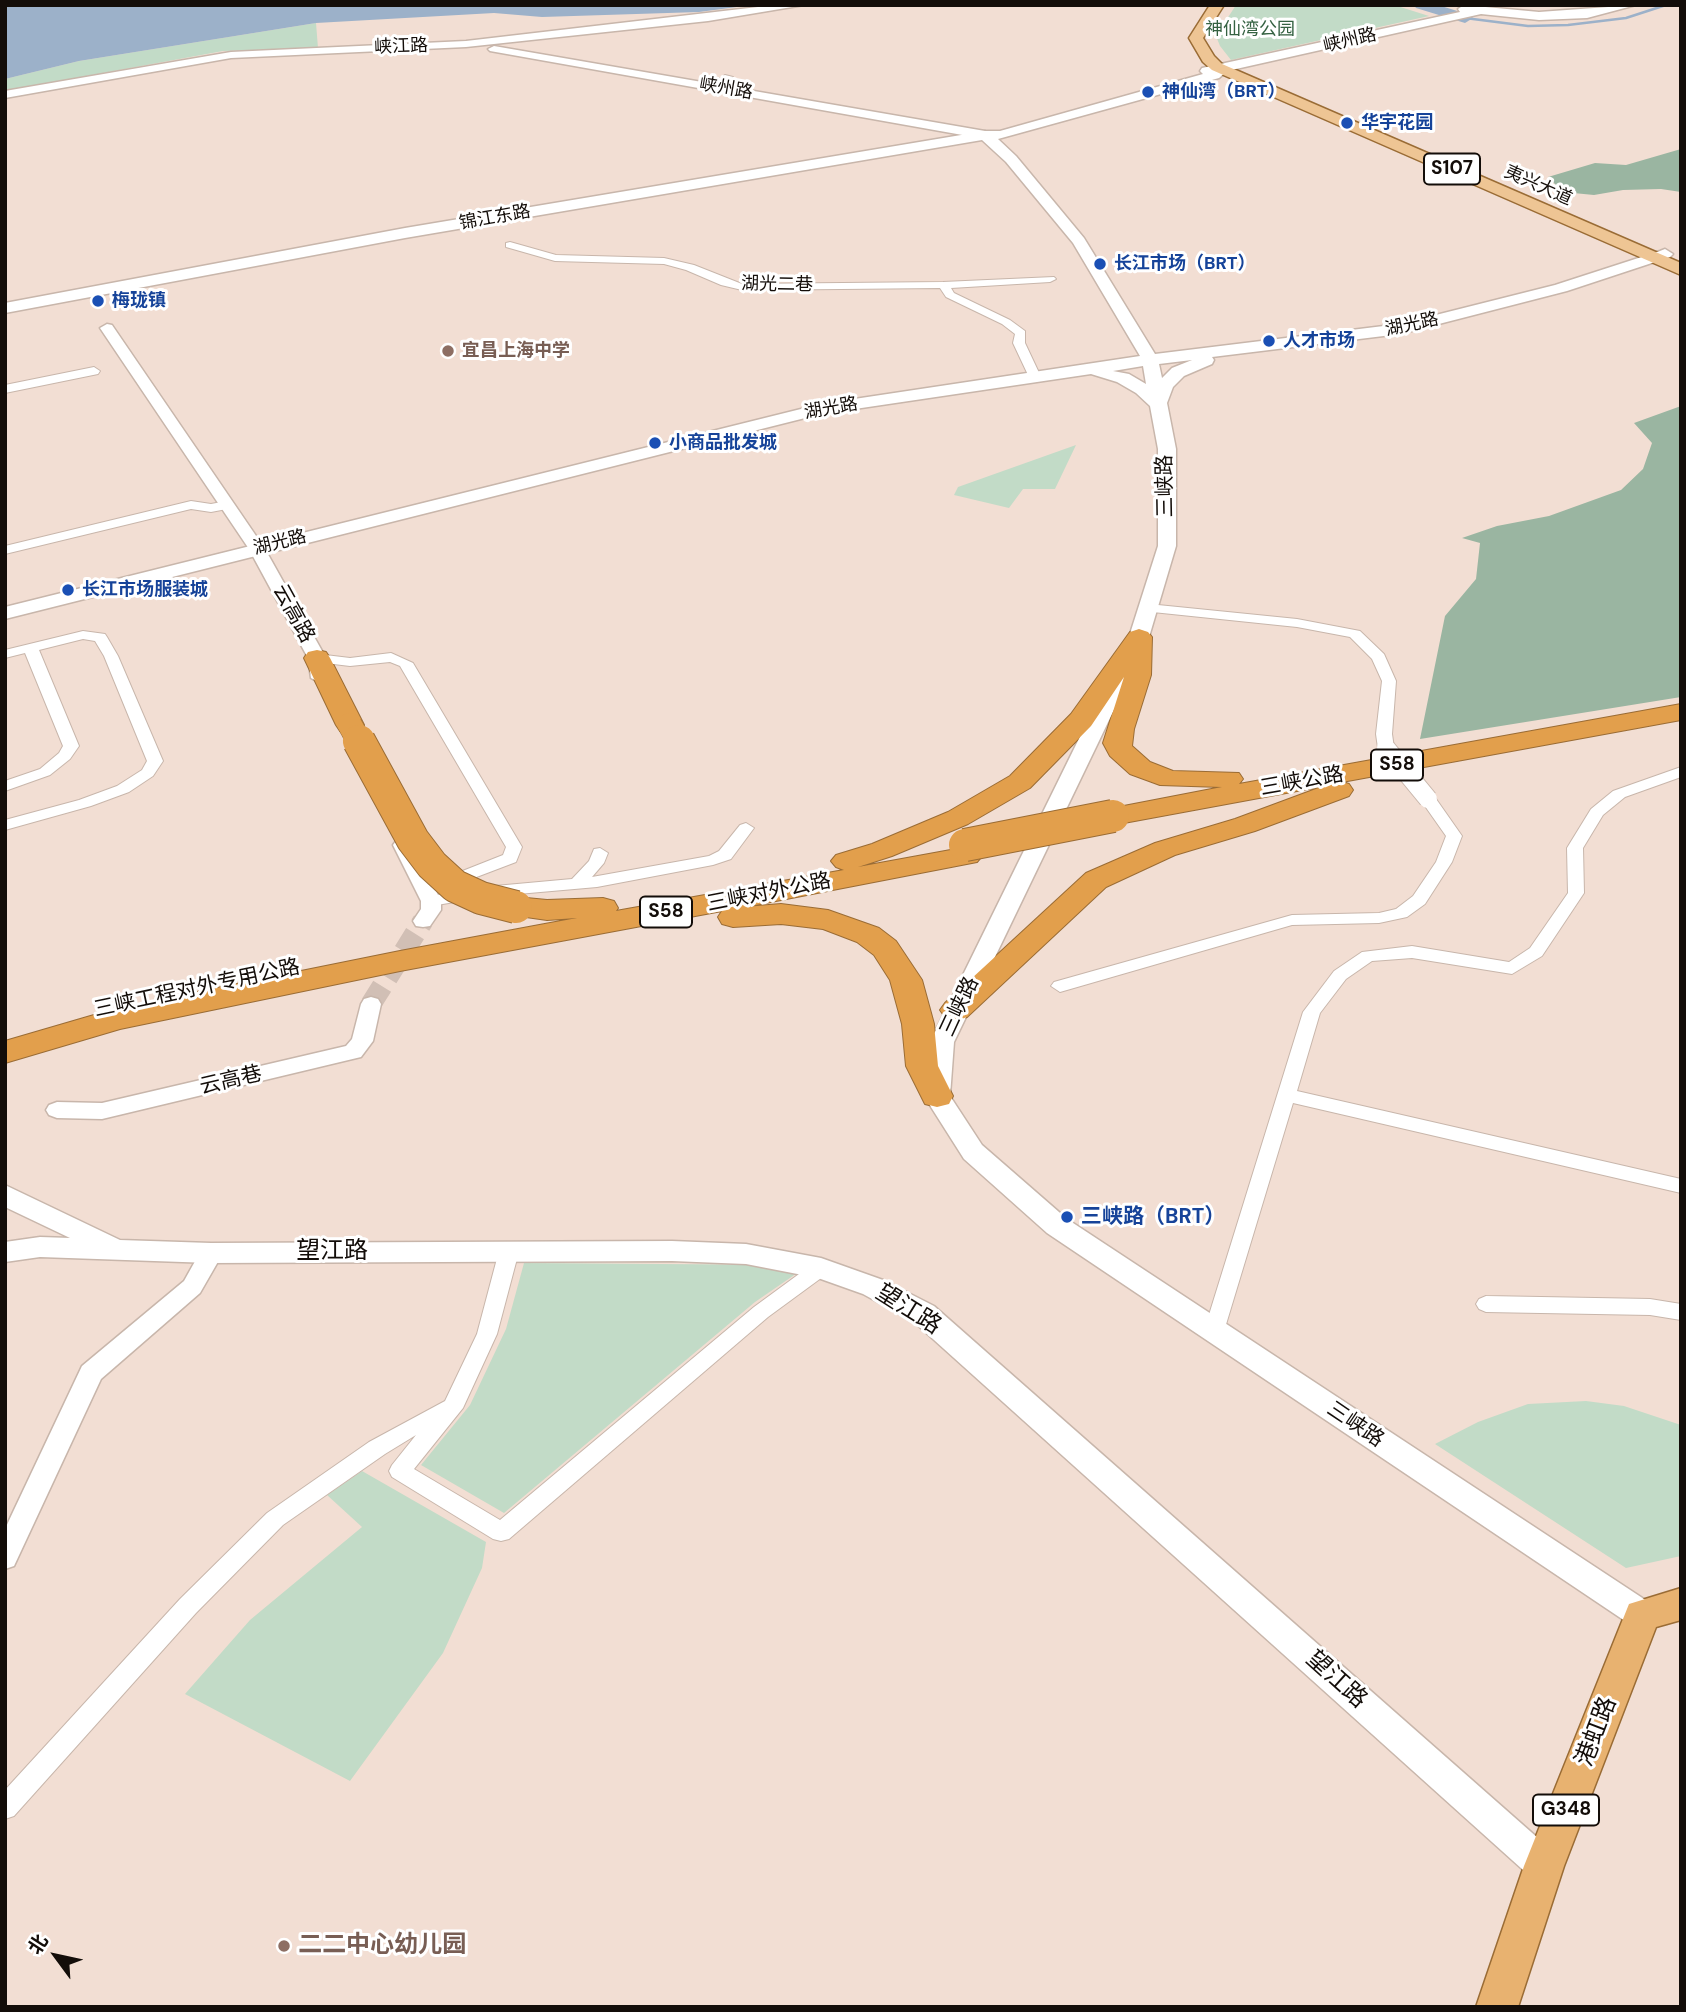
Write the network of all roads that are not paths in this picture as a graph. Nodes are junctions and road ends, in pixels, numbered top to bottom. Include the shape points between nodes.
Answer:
1 (799, 5) edge
2 (1217, 5) edge
3 (1227, 5) edge
4 (1450, 5) edge
5 (1630, 5) edge
6 (1480, 11) junction
7 (466, 44) junction
8 (1225, 69) junction
9 (729, 76) dead end
10 (713, 87) junction
11 (5, 95) edge
12 (985, 135) junction
13 (510, 244) dead end
14 (1666, 258) edge
15 (1681, 270) edge
16 (1049, 279) dead end
17 (943, 285) junction
18 (5, 309) edge
19 (1128, 319) junction
20 (107, 328) dead end
21 (1238, 349) junction
22 (1150, 360) junction
23 (94, 371) dead end
24 (1070, 372) junction
25 (1035, 377) junction
26 (5, 389) edge
27 (1158, 404) junction
28 (227, 505) junction
29 (257, 549) junction
30 (5, 550) edge
31 (1148, 608) junction
32 (5, 612) edge
33 (1139, 637) junction
34 (30, 647) junction
35 (5, 654) edge
36 (317, 657) junction
37 (1681, 712) edge
38 (1681, 724) edge
39 (1681, 772) edge
40 (1348, 780) junction
41 (5, 786) edge
42 (5, 825) edge
43 (746, 828) dead end
44 (966, 850) junction
45 (600, 853) dead end
46 (809, 873) junction
47 (466, 877) dead end
48 (577, 884) junction
49 (431, 901) junction
50 (618, 907) junction
51 (423, 921) tunnel mouth
52 (390, 950) joint
53 (365, 969) joint
54 (1060, 986) dead end
55 (267, 989) junction
56 (371, 1004) tunnel mouth
57 (956, 1010) junction
58 (5, 1036) edge
59 (5, 1052) edge
60 (1287, 1095) junction
61 (937, 1096) junction
62 (57, 1110) dead end
63 (1681, 1186) edge
64 (5, 1195) edge
65 (116, 1248) junction
66 (509, 1251) junction
67 (5, 1252) edge
68 (211, 1253) junction
69 (821, 1268) junction
70 (1486, 1304) dead end
71 (1681, 1312) edge
72 (1214, 1331) junction
73 (456, 1402) junction
74 (5, 1558) edge
75 (1681, 1604) edge
76 (1642, 1615) junction
77 (5, 1808) edge
78 (1544, 1866) junction
79 (1497, 2007) edge

1 - 7 street, 峡江路
2 - 8 main road, 夷兴大道 / S107 via 1196,37 1208,59
3 - 8 main road via 1208,38
4 - 6 main road
5 - 6 main road via 1596,13 1539,16
6 - 8 main road, 峡州路
7 - 10 street, 峡州路
7 - 11 street, 峡江路 via 218,56
8 - 12 main road, 峡州路 via 1001,135
8 - 14 main road, 夷兴大道 / S107
9 - 10 street
10 - 12 street, 峡州路
12 - 18 main road, 锦江东路 via 414,232
12 - 19 main road, 三峡路 via 1011,159 1079,241
13 - 17 street, 湖光二巷 via 555,258 664,261 743,287
14 - 15 main road, 夷兴大道 / S107
14 - 21 main road, 湖光路 via 1400,329
16 - 17 street, 湖光二巷
17 - 25 street via 950,295 1021,333 1019,343
19 - 21 main road via 1149,337 1172,347 1202,352
19 - 22 main road, 三峡路
19 - 24 main road via 1119,351
20 - 28 street, 云高路
21 - 22 main road, 湖光路
21 - 27 main road via 1178,372 1165,385
22 - 24 main road, 湖光路
22 - 27 main road, 三峡路
23 - 26 street
24 - 25 main road, 湖光路
24 - 27 main road via 1123,378
25 - 29 main road, 湖光路 via 821,409
27 - 31 main road, 三峡路 via 1167,449 1167,546
28 - 29 street, 云高路
28 - 30 street via 191,505
29 - 32 main road, 湖光路
29 - 36 street, 云高路
31 - 33 main road, 三峡路
31 - 54 street, bridge via 1297,623 1355,634 1380,657 1389,681 1385,748 1454,836 1444,862 1419,900 1401,914 1292,919
33 - 40 highway via 1139,675 1117,743 1130,762 1170,779
33 - 46 highway via 1074,727 1011,789 932,830
33 - 57 main road, 三峡路
34 - 35 street
34 - 41 street via 71,746 45,772
34 - 42 street via 83,635 100,637 155,761 148,773 123,789
36 - 47 street via 350,662 391,657 406,663 514,847 510,858
36 - 49 street, 云高路 via 318,675
36 - 50 highway, bridge via 413,840 455,886 481,898 547,910
37 - 40 highway, 三峡公路 / S58
38 - 40 highway, 三峡公路 / S58
39 - 60 street via 1619,794 1597,812 1575,848 1576,893 1536,952 1512,968 1412,952 1368,956 1340,975 1312,1012
40 - 44 highway, 三峡公路 / S58
40 - 57 highway via 1245,825 1165,849 1096,880
43 - 48 street via 720,858
44 - 46 highway, 三峡对外公路 / S58
44 - 53 highway, 三峡对外公路 / S58
45 - 48 street
46 - 50 highway, 三峡对外公路 / S58
48 - 49 street
49 - 51 street
50 - 52 highway, 三峡对外公路 / S58
52 - 58 highway, 三峡工程对外专用公路 / S58 via 160,995
53 - 55 highway, 三峡工程对外专用公路 / S58
55 - 59 highway, 三峡工程对外专用公路 / S58 via 118,1019
55 - 61 highway via 347,988 730,917 806,915 869,935 897,963 918,1024 922,1066
56 - 62 street, 云高巷 via 362,1041 353,1052 102,1111
57 - 61 main road, 三峡路 via 942,1042
60 - 63 street
60 - 72 street
61 - 72 main road, 三峡路 via 973,1152 1056,1226
64 - 65 main road
65 - 67 main road, 望江路 via 40,1247
65 - 68 main road, 望江路
66 - 68 main road, 望江路
66 - 69 main road, 望江路 via 746,1254
66 - 73 street via 487,1334
68 - 74 street via 192,1287 91,1373
69 - 73 street via 761,1312 501,1532 400,1471
69 - 78 main road, 望江路 via 873,1287 924,1314
70 - 71 street via 1650,1307
72 - 76 main road, 三峡路
73 - 77 street via 377,1448 275,1519 188,1606
75 - 76 highway
76 - 78 highway, 港虹路 / G348
78 - 79 highway, 港虹路 / G348

